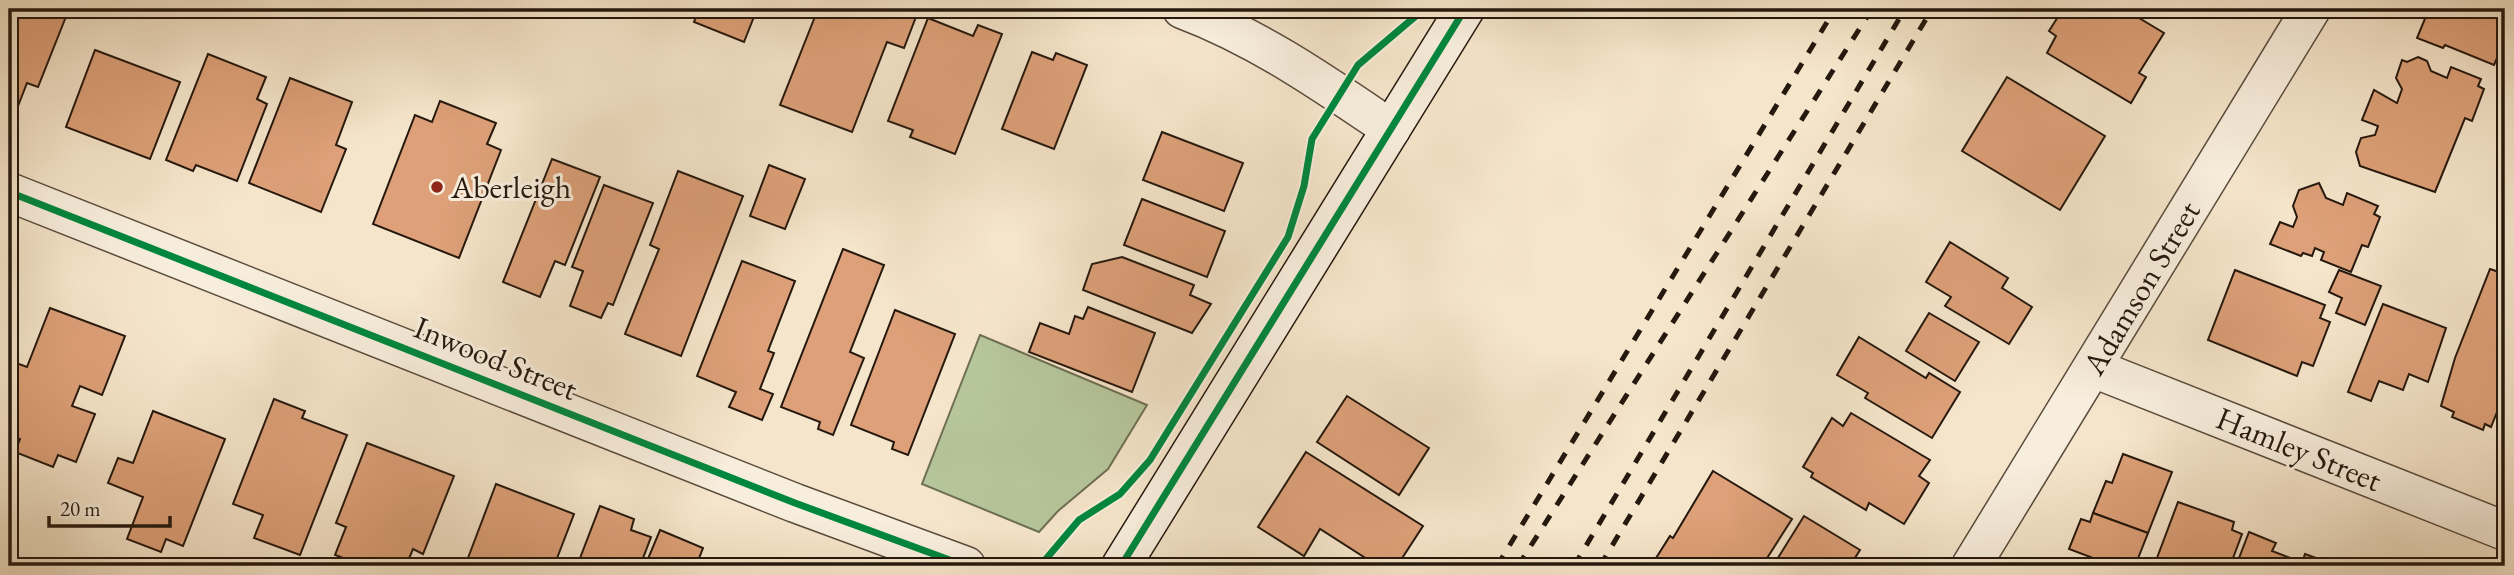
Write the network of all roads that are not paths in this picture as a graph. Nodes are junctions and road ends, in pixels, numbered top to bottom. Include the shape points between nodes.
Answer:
1 (1182, 9) edge
2 (1465, 9) edge
3 (2311, 9) edge
4 (1391, 129) junction
5 (9, 192) edge
6 (2093, 369) junction
7 (2505, 531) edge
8 (967, 566) edge
9 (1121, 566) edge
10 (1971, 566) edge

1 - 4 street via 1242,34 1303,69
2 - 4 street
3 - 6 street, Adamson Street
4 - 9 street
5 - 8 street, Inwood Street via 795,503
6 - 7 street, Hamley Street
6 - 10 street, Adamson Street

